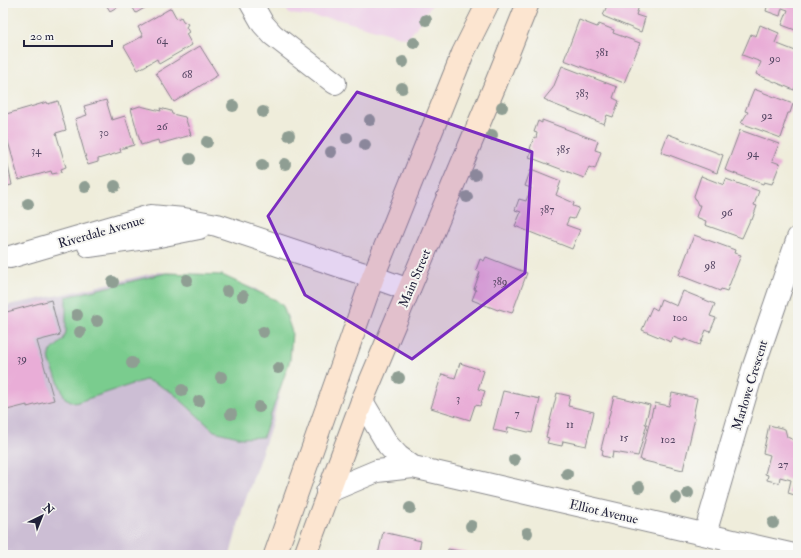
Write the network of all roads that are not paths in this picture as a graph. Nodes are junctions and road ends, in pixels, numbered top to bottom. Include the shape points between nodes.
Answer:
1 (251, 3) edge
2 (488, 3) edge
3 (528, 3) edge
4 (335, 82) dead end
5 (798, 238) edge
6 (7, 258) edge
7 (373, 277) junction
8 (409, 290) junction
9 (362, 401) junction
10 (413, 468) junction
11 (327, 492) junction
12 (705, 534) junction
13 (275, 555) edge
14 (305, 555) edge
15 (794, 555) edge

1 - 4 street via 263,24 274,35
2 - 7 main road via 463,53
3 - 8 main road, Main Street
5 - 12 street, Marlowe Crescent via 754,366
6 - 7 street, Riverdale Avenue via 150,216 217,225
7 - 8 street, Riverdale Avenue
7 - 13 main road
8 - 9 main road, Main Street
9 - 10 street, Elliot Avenue via 388,445
9 - 11 main road, Main Street
10 - 11 street, Elliot Avenue via 377,471
10 - 12 street, Elliot Avenue
11 - 14 main road, Main Street
12 - 15 street, Elliot Avenue

